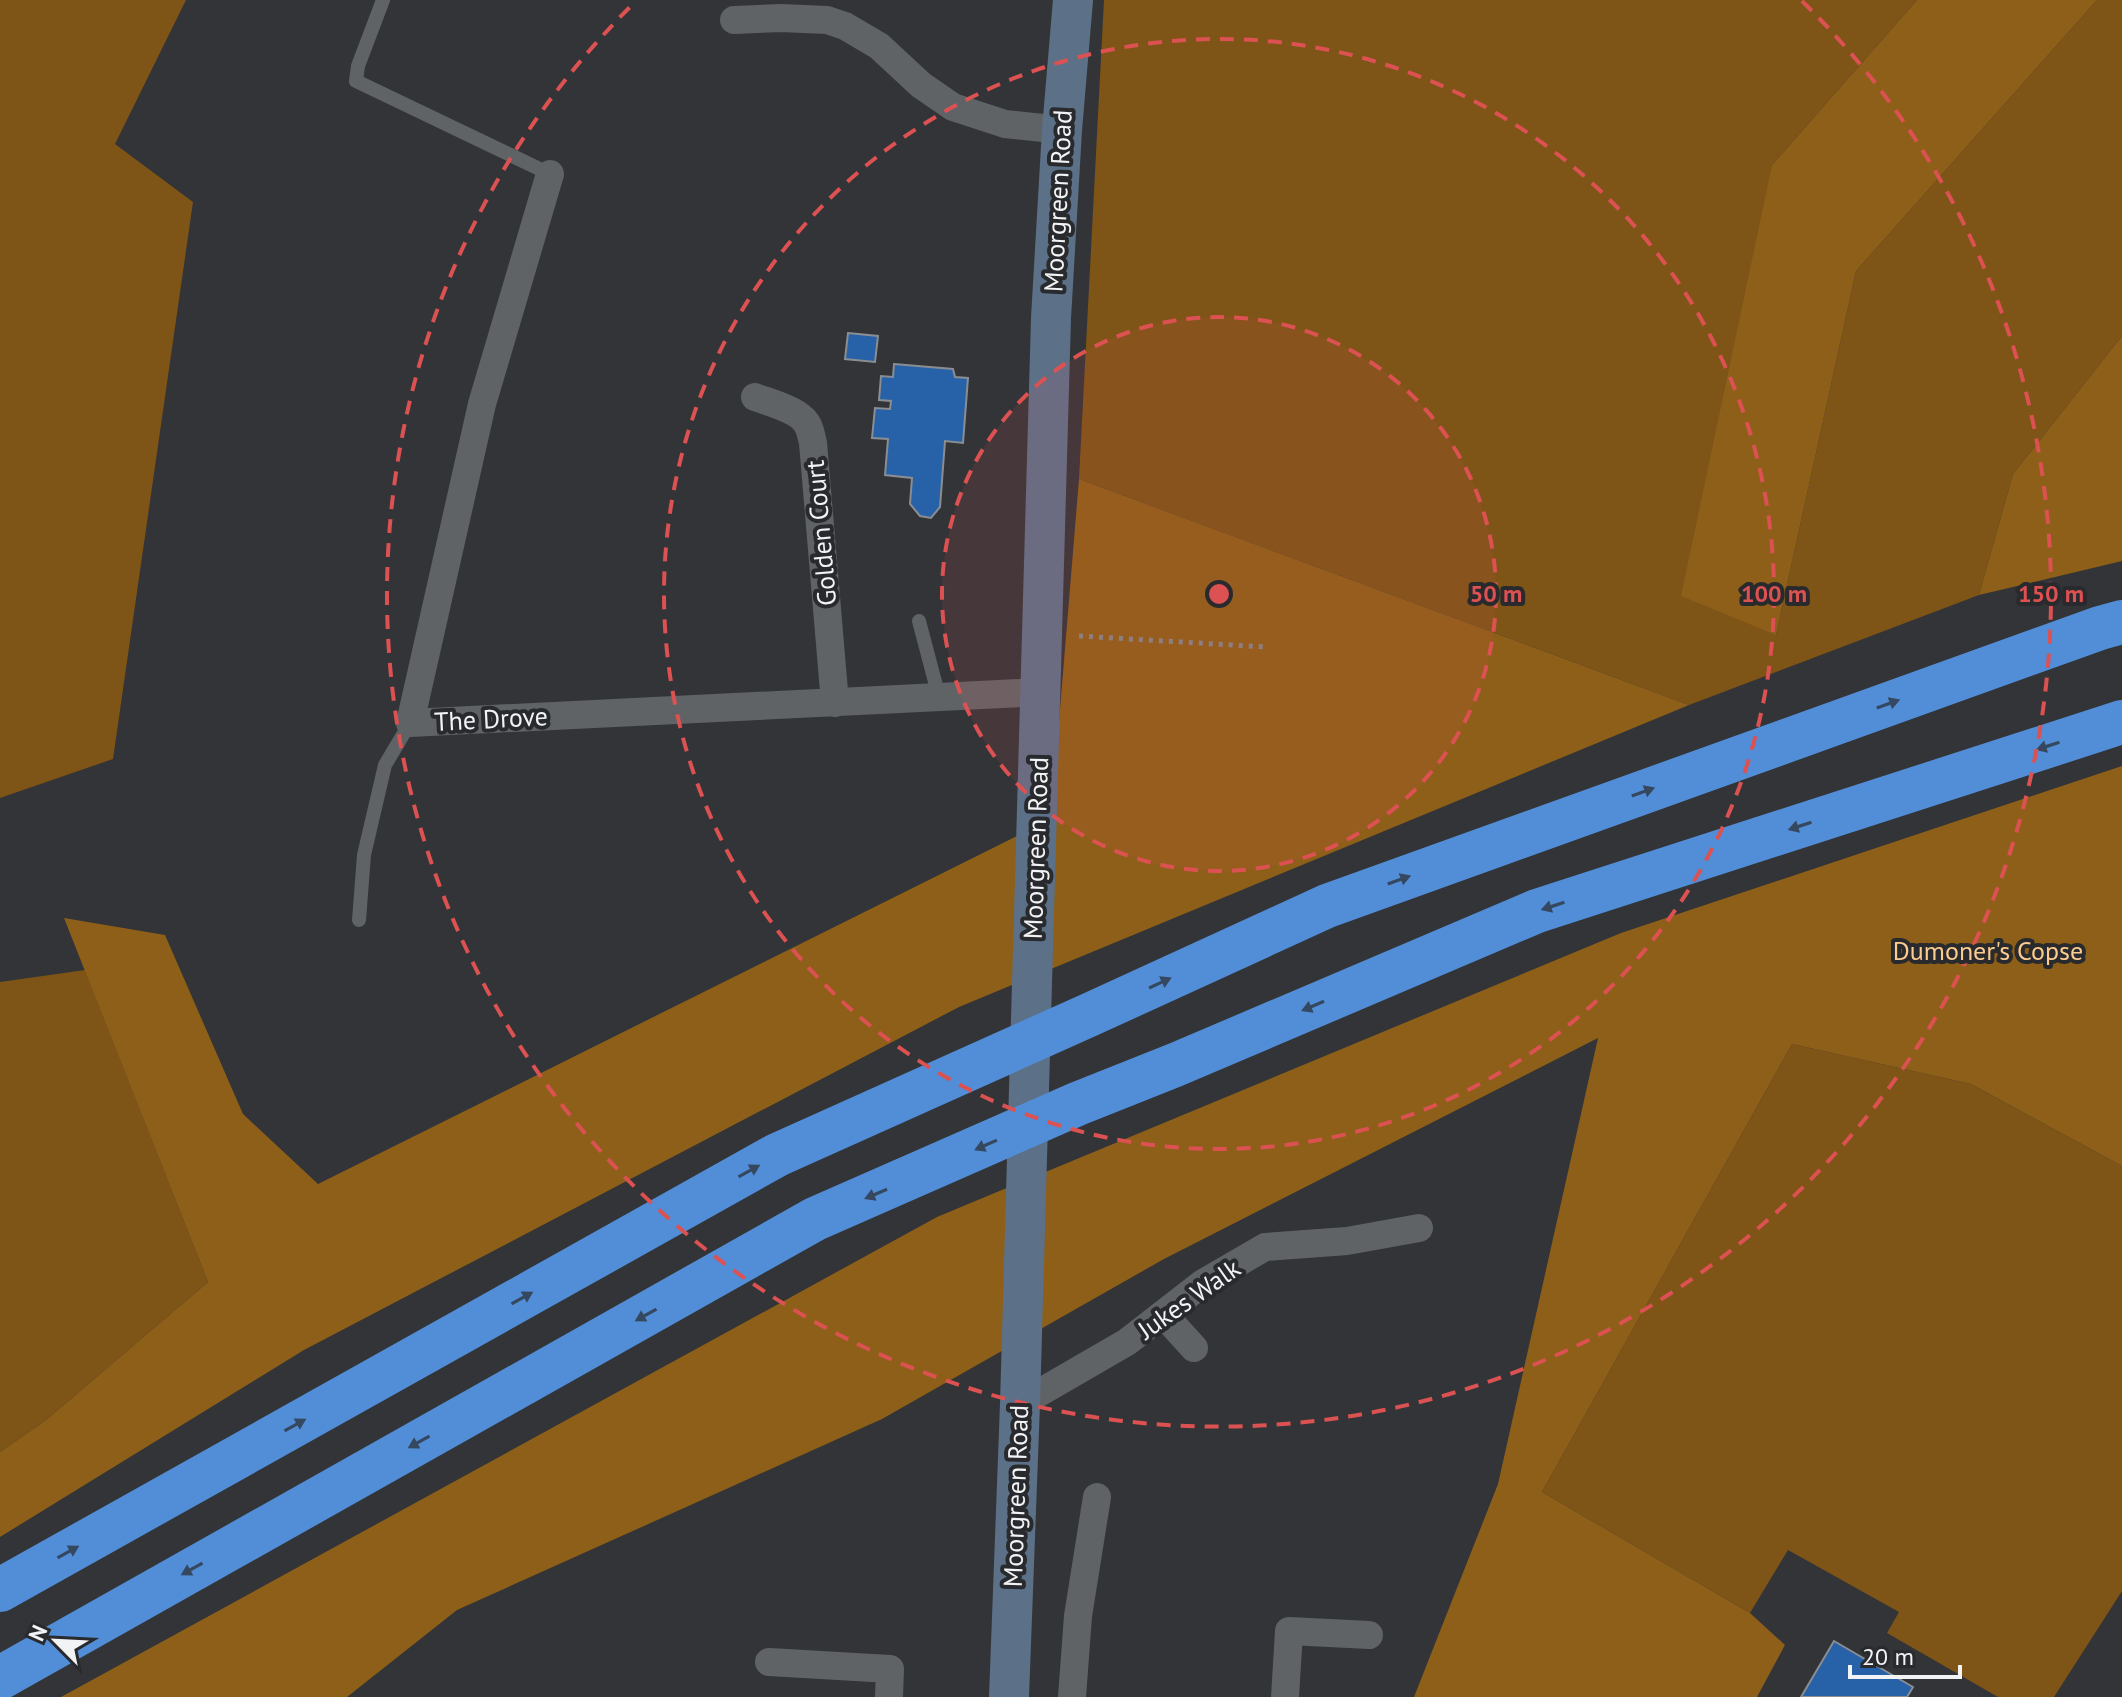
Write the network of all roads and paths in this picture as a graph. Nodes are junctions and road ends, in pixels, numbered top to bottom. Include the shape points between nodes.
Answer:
1 (383, 0) edge
2 (1073, 0) edge
3 (734, 20) dead end
4 (1062, 130) junction
5 (550, 174) joint
6 (755, 397) dead end
7 (919, 621) dead end
8 (2122, 622) edge
9 (1043, 634) junction
10 (1266, 647) dead end
11 (1041, 692) junction
12 (939, 697) junction
13 (835, 703) junction
14 (2122, 722) edge
15 (410, 723) junction
16 (359, 920) dead end
17 (1419, 1228) dead end
18 (1163, 1314) junction
19 (1194, 1348) dead end
20 (1020, 1404) junction
21 (1097, 1497) dead end
22 (0, 1590) edge
23 (1369, 1635) dead end
24 (769, 1662) dead end
25 (0, 1678) edge
26 (889, 1697) edge
27 (1009, 1697) edge
28 (1072, 1697) edge
29 (1285, 1697) edge

1 - 5 lane via 356,81
2 - 4 street, Moorgreen Road
3 - 4 street via 827,20 845,26 879,46 953,107 1005,124
4 - 9 street, Moorgreen Road
5 - 15 street, The Drove via 482,404
6 - 13 street, Golden Court via 794,413 810,429
7 - 12 lane
22 -> 8 highway via 777,1155 1327,906
9 - 10 path
9 - 11 street, Moorgreen Road
11 - 12 street, The Drove
11 - 20 street, Moorgreen Road
12 - 13 street, The Drove
13 - 15 street, The Drove
14 -> 25 highway via 1537,911 815,1219
15 - 16 lane via 385,765 364,855
17 - 18 street, Jukes Walk via 1347,1241 1265,1247
18 - 19 street
18 - 20 street, Jukes Walk via 1127,1342
20 - 27 street, Moorgreen Road
21 - 28 street via 1078,1616
23 - 29 street via 1289,1631
24 - 26 street via 890,1669

